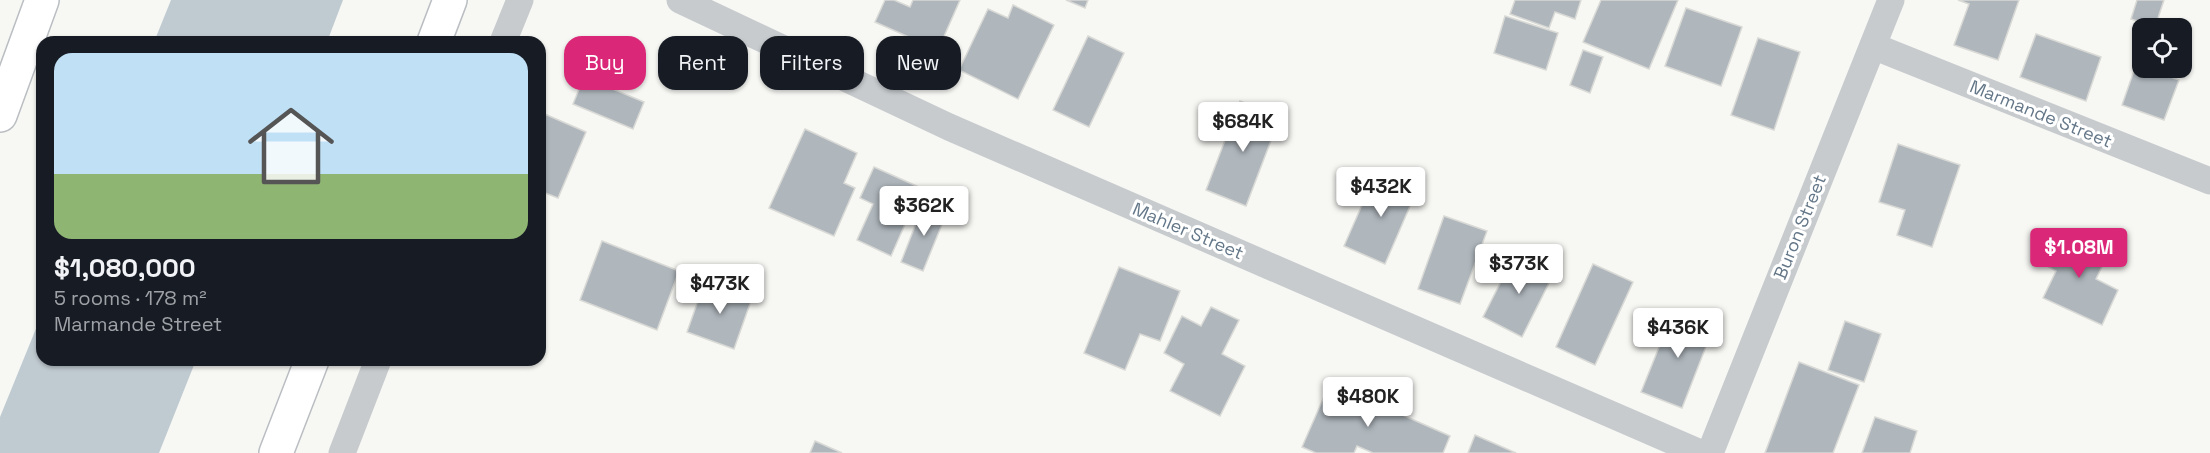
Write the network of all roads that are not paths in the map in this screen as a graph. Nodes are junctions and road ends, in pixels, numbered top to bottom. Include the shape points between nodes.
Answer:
1 (42, 0) edge
2 (450, 0) edge
3 (520, 0) edge
4 (680, 0) edge
5 (1884, 2) edge
6 (436, 36) edge
7 (505, 36) edge
8 (1872, 46) junction
9 (0, 116) edge
10 (2210, 182) edge
11 (310, 366) edge
12 (376, 366) edge
13 (276, 453) edge
14 (342, 453) edge
15 (1700, 453) edge
16 (1710, 453) edge

1 - 9 main road
2 - 6 main road
3 - 7 street
4 - 15 street, Mahler Street via 960,132
5 - 8 street, Buron Street
8 - 10 street, Marmande Street
8 - 16 street, Buron Street
11 - 13 main road
12 - 14 street

